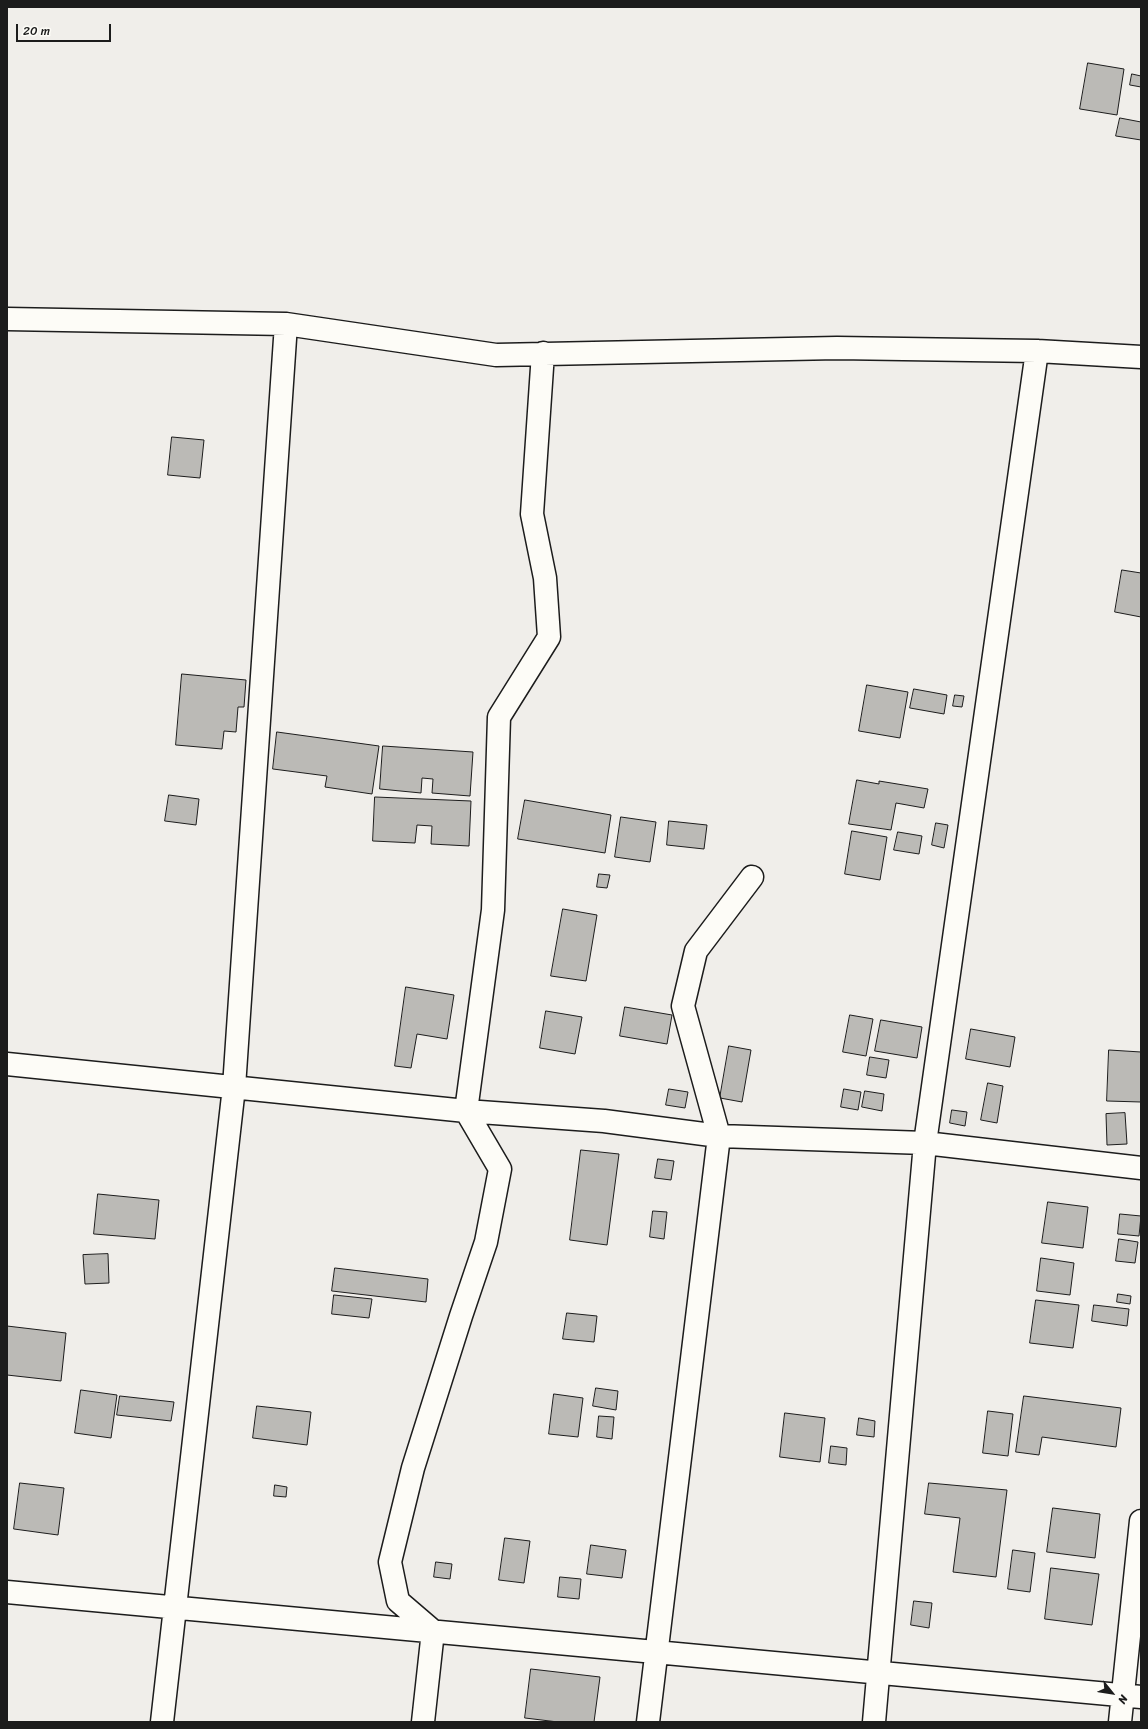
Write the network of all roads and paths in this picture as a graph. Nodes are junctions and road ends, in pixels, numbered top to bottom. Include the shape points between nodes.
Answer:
1 (7, 319) edge
2 (286, 324) junction
3 (1037, 351) junction
4 (543, 353) junction
5 (1141, 357) edge
6 (752, 877) dead end
7 (7, 1064) edge
8 (234, 1086) junction
9 (466, 1111) junction
10 (719, 1136) junction
11 (925, 1143) junction
12 (1141, 1168) edge
13 (1141, 1521) edge
14 (7, 1592) edge
15 (176, 1608) junction
16 (432, 1631) junction
17 (656, 1652) junction
18 (879, 1672) junction
19 (1132, 1696) edge
20 (162, 1722) edge
21 (423, 1722) edge
22 (648, 1722) edge
23 (874, 1722) edge
24 (1120, 1722) edge

1 - 2 street
2 - 4 street via 496,355
2 - 8 street
3 - 4 street via 837,348
3 - 5 street
3 - 11 street
4 - 9 street via 532,514 545,578 549,637 499,717 493,910
6 - 10 street via 696,951 682,1006
7 - 8 street
8 - 9 street
8 - 15 street
9 - 10 street via 604,1121
9 - 16 street via 500,1169 486,1242 413,1468 390,1562 398,1601
10 - 11 street
10 - 17 street
11 - 12 street
11 - 18 street
13 - 19 street
14 - 15 street
15 - 16 street
15 - 20 street
16 - 17 street
16 - 21 street
17 - 18 street
17 - 22 street
18 - 19 street
18 - 23 street
19 - 24 street

